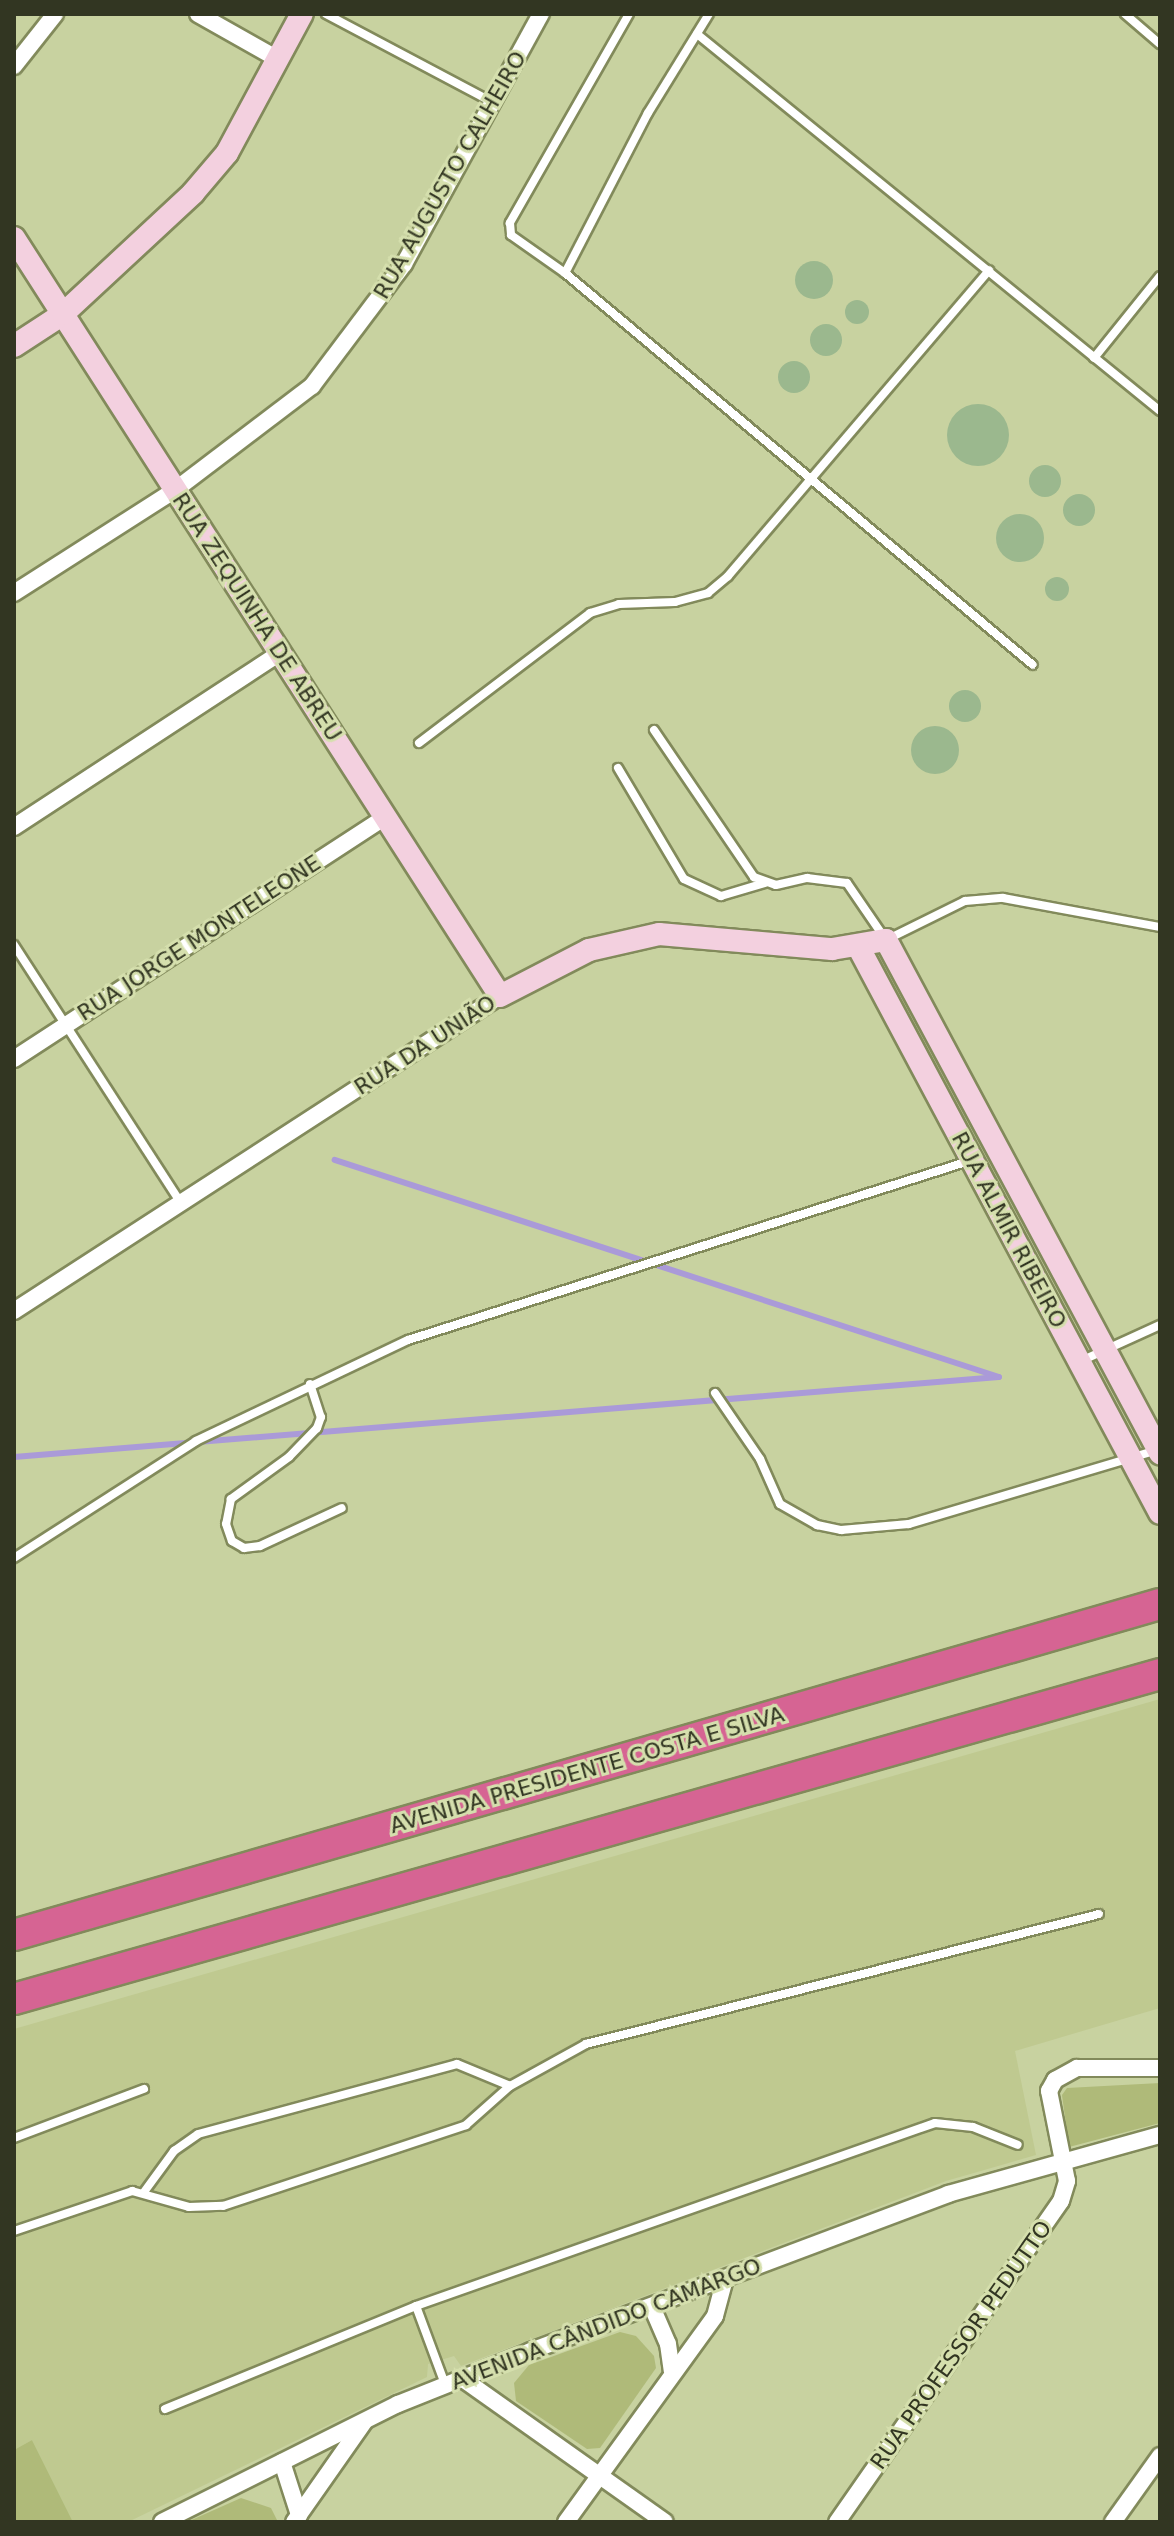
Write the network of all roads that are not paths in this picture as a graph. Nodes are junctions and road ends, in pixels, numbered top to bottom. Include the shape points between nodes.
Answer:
1 (55, 14) edge
2 (198, 14) edge
3 (302, 14) edge
4 (326, 14) edge
5 (541, 14) edge
6 (629, 14) edge
7 (709, 14) edge
8 (1125, 14) edge
9 (697, 34) junction
10 (1160, 44) edge
11 (278, 59) junction
12 (14, 66) edge
13 (493, 103) junction
14 (14, 238) edge
15 (989, 270) junction
16 (565, 273) junction
17 (1160, 276) edge
18 (63, 314) junction
19 (14, 346) edge
20 (1094, 358) junction
21 (1160, 411) edge
22 (812, 478) junction
23 (175, 490) junction
24 (14, 593) edge
25 (280, 653) junction
26 (1033, 665) dead end
27 (654, 730) dead end
28 (419, 743) dead end
29 (618, 768) dead end
30 (385, 817) junction
31 (14, 827) edge
32 (765, 883) junction
33 (1160, 927) edge
34 (886, 940) junction
35 (14, 945) edge
36 (859, 948) junction
37 (500, 996) junction
38 (66, 1025) junction
39 (14, 1059) edge
40 (972, 1160) junction
41 (181, 1203) junction
42 (14, 1311) edge
43 (1160, 1325) edge
44 (1105, 1350) junction
45 (1080, 1362) junction
46 (310, 1384) junction
47 (715, 1393) dead end
48 (1159, 1451) edge
49 (1131, 1458) junction
50 (342, 1508) dead end
51 (1160, 1513) edge
52 (14, 1558) edge
53 (1160, 1604) edge
54 (1160, 1674) edge
55 (14, 1914) edge
56 (1099, 1914) dead end
57 (71, 1919) junction
58 (14, 1935) edge
59 (14, 1999) edge
60 (1160, 2068) edge
61 (510, 2086) junction
62 (144, 2089) dead end
63 (1160, 2135) edge
64 (14, 2138) edge
65 (1018, 2145) dead end
66 (1064, 2162) junction
67 (144, 2192) junction
68 (14, 2231) edge
69 (725, 2278) junction
70 (416, 2306) junction
71 (652, 2307) junction
72 (672, 2371) junction
73 (463, 2379) junction
74 (446, 2385) junction
75 (165, 2409) dead end
76 (365, 2420) junction
77 (1160, 2456) edge
78 (282, 2462) junction
79 (599, 2475) junction
80 (296, 2518) edge
81 (162, 2522) edge
82 (566, 2522) edge
83 (665, 2522) edge
84 (837, 2522) edge
85 (1113, 2522) edge

1 - 12 street
2 - 11 street
3 - 11 street
4 - 13 lane
5 - 13 street, RUA AUGUSTO CALHEIRO
6 - 16 lane via 510,223 516,242
7 - 9 lane
8 - 10 lane
9 - 15 lane
9 - 16 lane via 648,113
11 - 18 street via 227,153 146,242
13 - 23 street, RUA AUGUSTO CALHEIRO via 404,264 357,332 312,386
14 - 18 street, RUA ZEQUINHA DE ABREU
15 - 20 lane
15 - 22 lane
16 - 22 lane
17 - 20 lane
18 - 19 street
18 - 23 street, RUA ZEQUINHA DE ABREU
20 - 21 lane
22 - 26 lane
22 - 28 lane via 708,593 675,602 619,604 590,613
23 - 24 street, RUA AUGUSTO CALHEIRO
23 - 25 street, RUA ZEQUINHA DE ABREU
25 - 30 street, RUA ZEQUINHA DE ABREU
25 - 31 street
27 - 32 lane via 742,866
29 - 32 lane via 684,879 721,896
30 - 37 street, RUA ZEQUINHA DE ABREU
30 - 38 street, RUA JORGE MONTELEONE
32 - 34 lane via 807,878 847,883
33 - 34 lane via 1003,898 965,901
34 - 36 street, RUA DA UNIÃO
34 - 44 street, RUA ALMIR RIBEIRO
35 - 38 lane
36 - 37 street, RUA DA UNIÃO via 659,934 589,950
36 - 40 street, RUA ALMIR RIBEIRO
37 - 41 street, RUA DA UNIÃO
38 - 39 street, RUA JORGE MONTELEONE
38 - 41 lane
40 - 45 street, RUA ALMIR RIBEIRO
40 - 46 lane via 517,1302 408,1340
41 - 42 street, RUA DA UNIÃO
43 - 44 lane
44 - 45 lane
44 - 48 street, RUA ALMIR RIBEIRO
45 - 49 street, RUA ALMIR RIBEIRO
46 - 50 lane via 321,1417 317,1428 289,1457 231,1499 226,1524 232,1541 244,1548 260,1546
46 - 52 lane via 196,1441
47 - 49 lane via 760,1459 780,1504 817,1525 841,1530 909,1524
48 - 49 lane
49 - 51 street, RUA ALMIR RIBEIRO
53 - 57 highway, AVENIDA PRESIDENTE COSTA E SILVA
54 - 59 highway
55 - 57 highway
56 - 61 lane via 586,2044
57 - 58 highway, AVENIDA PRESIDENTE COSTA E SILVA
60 - 66 street, RUA PROFESSOR PEDUTTO via 1077,2068 1055,2080 1049,2091
61 - 67 lane via 466,2125 223,2206 189,2207
61 - 67 lane via 457,2064 198,2134 174,2151
62 - 64 lane
63 - 66 street, AVENIDA CÂNDIDO CAMARGO
65 - 70 lane via 973,2127 935,2123
66 - 69 street, AVENIDA CÂNDIDO CAMARGO via 948,2194
66 - 84 street, RUA PROFESSOR PEDUTTO via 1067,2181 1061,2201
67 - 68 lane
69 - 71 street, AVENIDA CÂNDIDO CAMARGO
69 - 72 street via 715,2316
70 - 74 lane
70 - 75 lane
71 - 72 street via 668,2344
71 - 73 street, AVENIDA CÂNDIDO CAMARGO
72 - 79 street
73 - 74 street, AVENIDA CÂNDIDO CAMARGO
73 - 79 street
74 - 76 street, AVENIDA CÂNDIDO CAMARGO
76 - 78 street, AVENIDA CÂNDIDO CAMARGO
76 - 80 street
77 - 85 street
78 - 80 street
78 - 81 street, AVENIDA CÂNDIDO CAMARGO
79 - 82 street
79 - 83 street

